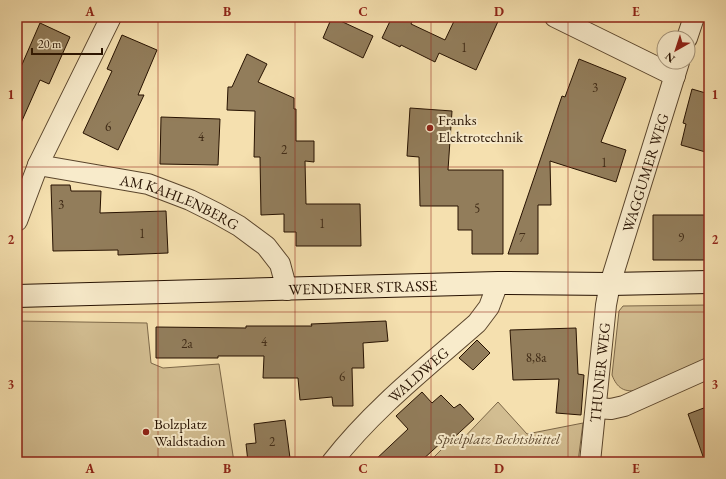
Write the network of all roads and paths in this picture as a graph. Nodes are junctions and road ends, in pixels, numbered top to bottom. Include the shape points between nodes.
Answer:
1 (111, 17) edge
2 (555, 17) edge
3 (694, 17) edge
4 (690, 30) edge
5 (656, 60) edge
6 (677, 70) edge
7 (38, 166) junction
8 (17, 221) edge
9 (709, 282) edge
10 (498, 283) junction
11 (610, 284) junction
12 (287, 290) junction
13 (17, 296) edge
14 (709, 368) edge
15 (596, 408) junction
16 (332, 462) edge
17 (590, 462) edge

1 - 7 street
2 - 5 street
3 - 4 street
6 - 11 street, WAGGUMER WEG
7 - 8 street
7 - 12 street, AM KAHLENBERG via 148,184 190,200 239,226 266,246 280,264
9 - 11 main road, WENDENER STRASSE
10 - 11 main road, WENDENER STRASSE
10 - 12 main road, WENDENER STRASSE
10 - 16 street, WALDWEG via 489,307 477,323 374,414
11 - 15 street, THUNER WEG
12 - 13 main road, WENDENER STRASSE
14 - 15 street via 624,406 611,409
15 - 17 street, THUNER WEG

